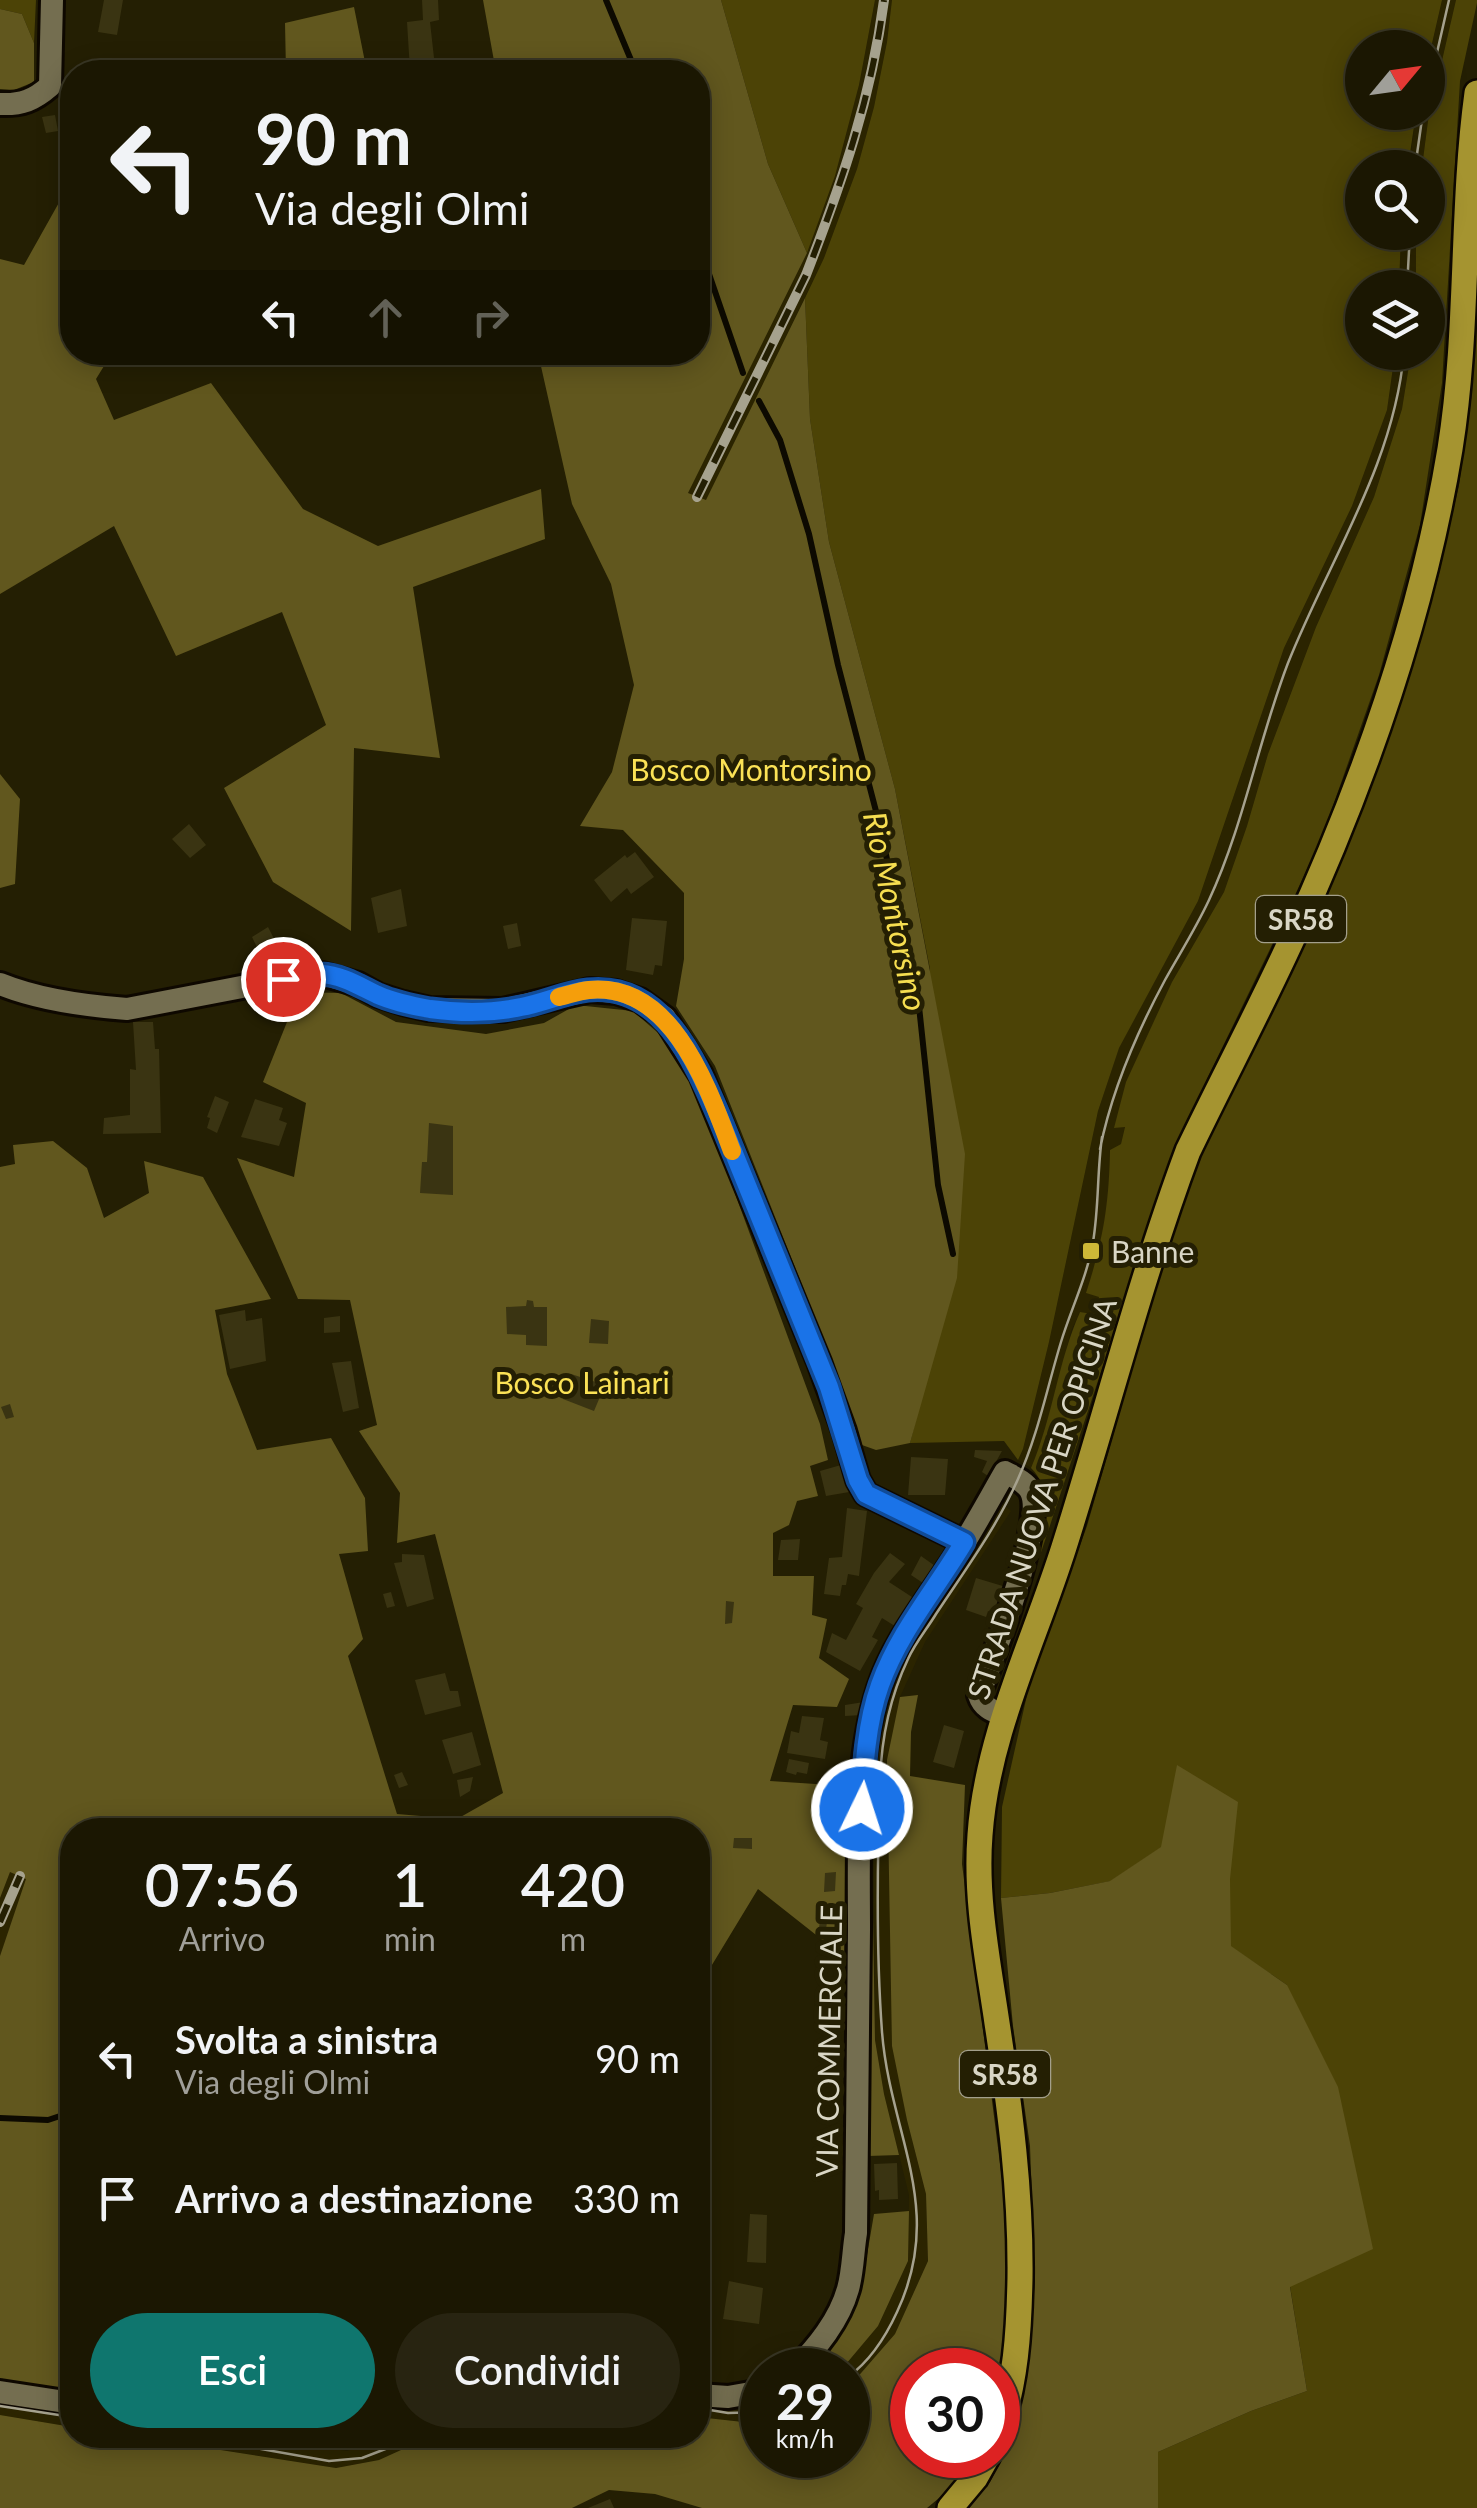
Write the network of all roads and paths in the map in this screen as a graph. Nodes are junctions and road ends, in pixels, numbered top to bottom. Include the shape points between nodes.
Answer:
1 (52, 0) edge
2 (1477, 93) edge
3 (0, 104) edge
4 (0, 984) edge
5 (964, 1542) junction
6 (1005, 1716) junction
7 (816, 2348) edge
8 (1017, 2348) edge
9 (0, 2392) edge
10 (740, 2395) edge
11 (710, 2396) edge
12 (60, 2401) edge
13 (975, 2478) edge
14 (950, 2508) edge

1 - 3 street via 50,86 24,104
2 - 6 main road, STRADA NUOVA PER OPICINA / SR58 via 1456,406 1408,638 1317,882 1188,1151
4 - 5 street via 128,1008 322,974 430,1009 503,1010 590,990 640,1000 664,1018 701,1075 866,1494
5 - 6 street, VIA COMMERCIALE via 1005,1472 1030,1489 1032,1530 979,1695 988,1709
5 - 7 street, VIA COMMERCIALE via 894,1653 874,1707 859,1867 856,2233 848,2288
6 - 8 main road, STRADA NUOVA PER OPICINA / SR58 via 983,1804 980,1852 982,1924 1019,2198
9 - 12 street
10 - 11 street
13 - 14 main road

